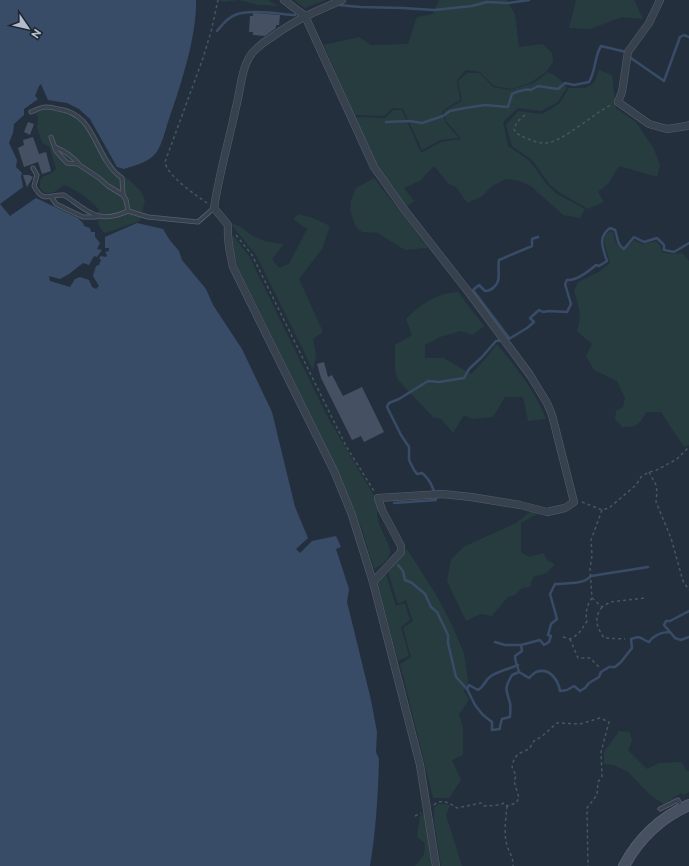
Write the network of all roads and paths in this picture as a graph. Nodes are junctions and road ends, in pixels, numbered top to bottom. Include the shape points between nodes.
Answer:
1 (218, 0) edge
2 (284, 0) edge
3 (342, 0) edge
4 (660, 0) edge
5 (305, 16) junction
6 (618, 102) junction
7 (31, 112) dead end
8 (526, 115) dead end
9 (689, 125) edge
10 (52, 137) dead end
11 (55, 147) junction
12 (78, 164) junction
13 (33, 168) dead end
14 (123, 195) junction
15 (52, 198) junction
16 (214, 208) junction
17 (128, 211) junction
18 (97, 217) junction
19 (228, 225) junction
20 (689, 447) edge
21 (649, 472) junction
22 (378, 498) junction
23 (574, 502) junction
24 (602, 510) junction
25 (373, 582) junction
26 (689, 590) edge
27 (592, 598) junction
28 (645, 598) dead end
29 (602, 607) junction
30 (563, 637) dead end
31 (570, 639) junction
32 (625, 639) dead end
33 (599, 667) dead end
34 (507, 806) junction
35 (686, 806) edge
36 (660, 809) dead end
37 (428, 811) junction
38 (436, 866) edge
39 (513, 866) edge
40 (588, 866) edge
41 (624, 866) edge

1 - 16 path via 202,62 165,162 165,167 185,187
2 - 5 street
3 - 5 street
4 - 6 street via 649,23 628,52
5 - 16 street via 258,47 244,70
5 - 23 street via 374,167 530,375 547,403
6 - 8 path via 591,116 558,140 547,143 531,140 516,133 514,129 517,122
6 - 9 street via 649,124 667,129
7 - 14 lane via 46,107 78,115 88,126 113,172 122,178
10 - 11 lane
11 - 12 lane via 68,153
11 - 12 lane via 67,163
12 - 14 lane
13 - 15 lane via 37,175 34,186 36,191 42,196
14 - 17 lane
15 - 18 lane via 56,204 83,217
15 - 18 lane via 58,194 64,195
16 - 17 lane via 198,222 148,217
16 - 19 street
17 - 18 lane via 108,218
19 - 22 path via 252,255 346,446
19 - 25 street via 227,236 233,267 336,473
20 - 21 path via 677,459
21 - 24 path via 618,501
21 - 26 path via 656,485 656,502 671,538 683,581
22 - 23 street via 442,494 520,505 547,512 565,508
22 - 25 street via 401,546 401,552
23 - 24 path via 585,502
24 - 27 path via 591,540
25 - 37 street via 420,765
27 - 29 path
27 - 31 path via 586,614 587,621 581,631
28 - 29 path via 610,602
29 - 32 path via 596,618 604,638
30 - 31 path
31 - 33 path via 578,658 590,658
34 - 37 path via 504,803 457,808 445,801 437,802
34 - 39 path via 506,842
34 - 40 path via 516,803 519,798 512,767 518,754 529,749 534,741 557,723 580,724 600,718 609,722 601,752 602,776 598,782 597,796 587,808
35 - 36 lane via 678,800
35 - 41 street via 659,822 646,834 636,845
37 - 38 street

